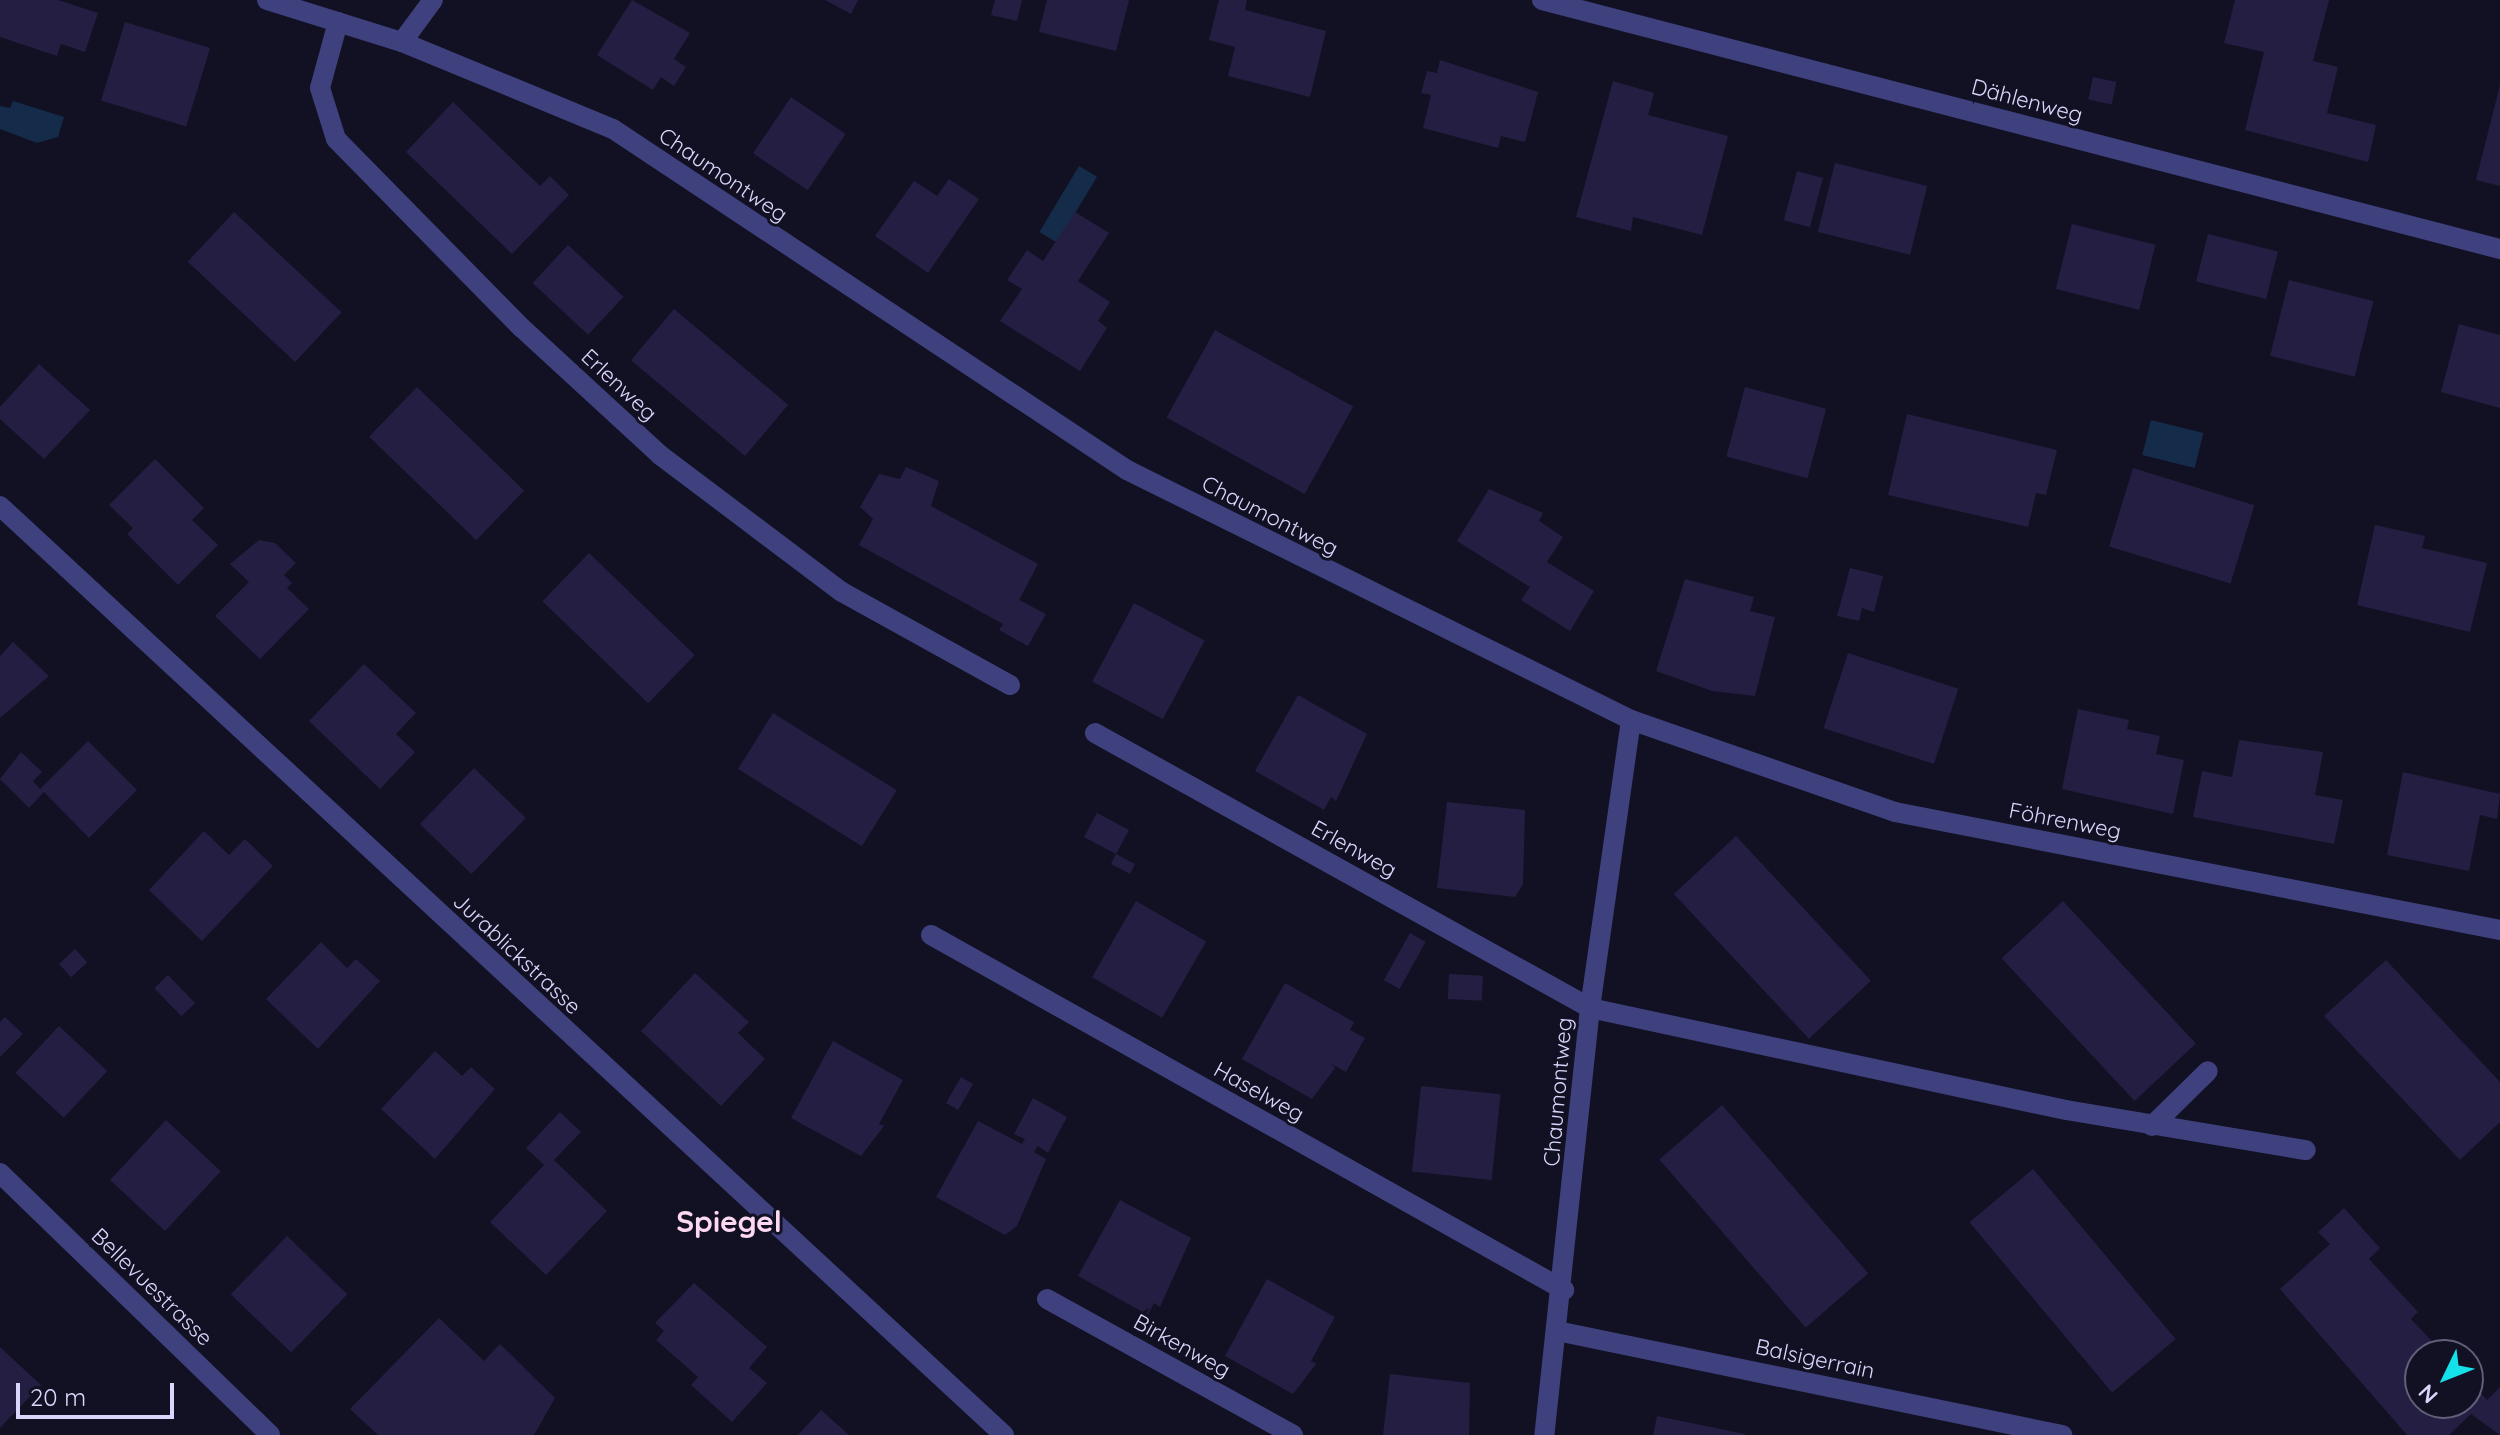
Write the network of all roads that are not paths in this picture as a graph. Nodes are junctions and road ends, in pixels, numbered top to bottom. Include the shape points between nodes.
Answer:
1 (267, 0) edge
2 (433, 0) edge
3 (1542, 0) edge
4 (338, 22) junction
5 (402, 42) junction
6 (2500, 249) edge
7 (0, 506) edge
8 (1010, 685) dead end
9 (1631, 720) junction
10 (1095, 733) dead end
11 (2500, 930) edge
12 (931, 935) dead end
13 (1590, 1008) junction
14 (2208, 1071) dead end
15 (2152, 1126) junction
16 (2306, 1150) dead end
17 (0, 1173) edge
18 (1564, 1290) junction
19 (1047, 1299) dead end
20 (1557, 1331) junction
21 (270, 1435) edge
22 (1004, 1435) edge
23 (1293, 1435) edge
24 (1544, 1435) edge
25 (2062, 1435) edge

1 - 4 street, Chaumontweg
2 - 5 street
3 - 6 street, Dählenweg
4 - 5 street, Chaumontweg
4 - 8 street, Erlenweg via 320,88 336,139 522,328 660,455 842,592
5 - 9 street, Chaumontweg via 613,129 1127,470
7 - 22 street, Jurablickstrasse
9 - 11 street, Föhrenweg via 1895,812
9 - 13 street, Chaumontweg
10 - 13 street, Erlenweg
12 - 18 street, Haselweg
13 - 15 street, Erlenweg
13 - 18 street, Chaumontweg
14 - 15 street
15 - 16 street, Erlenweg
17 - 21 street, Bellevuestrasse
18 - 20 street, Chaumontweg
19 - 23 street, Birkenweg
20 - 24 street, Chaumontweg
20 - 25 street, Balsigerrain

